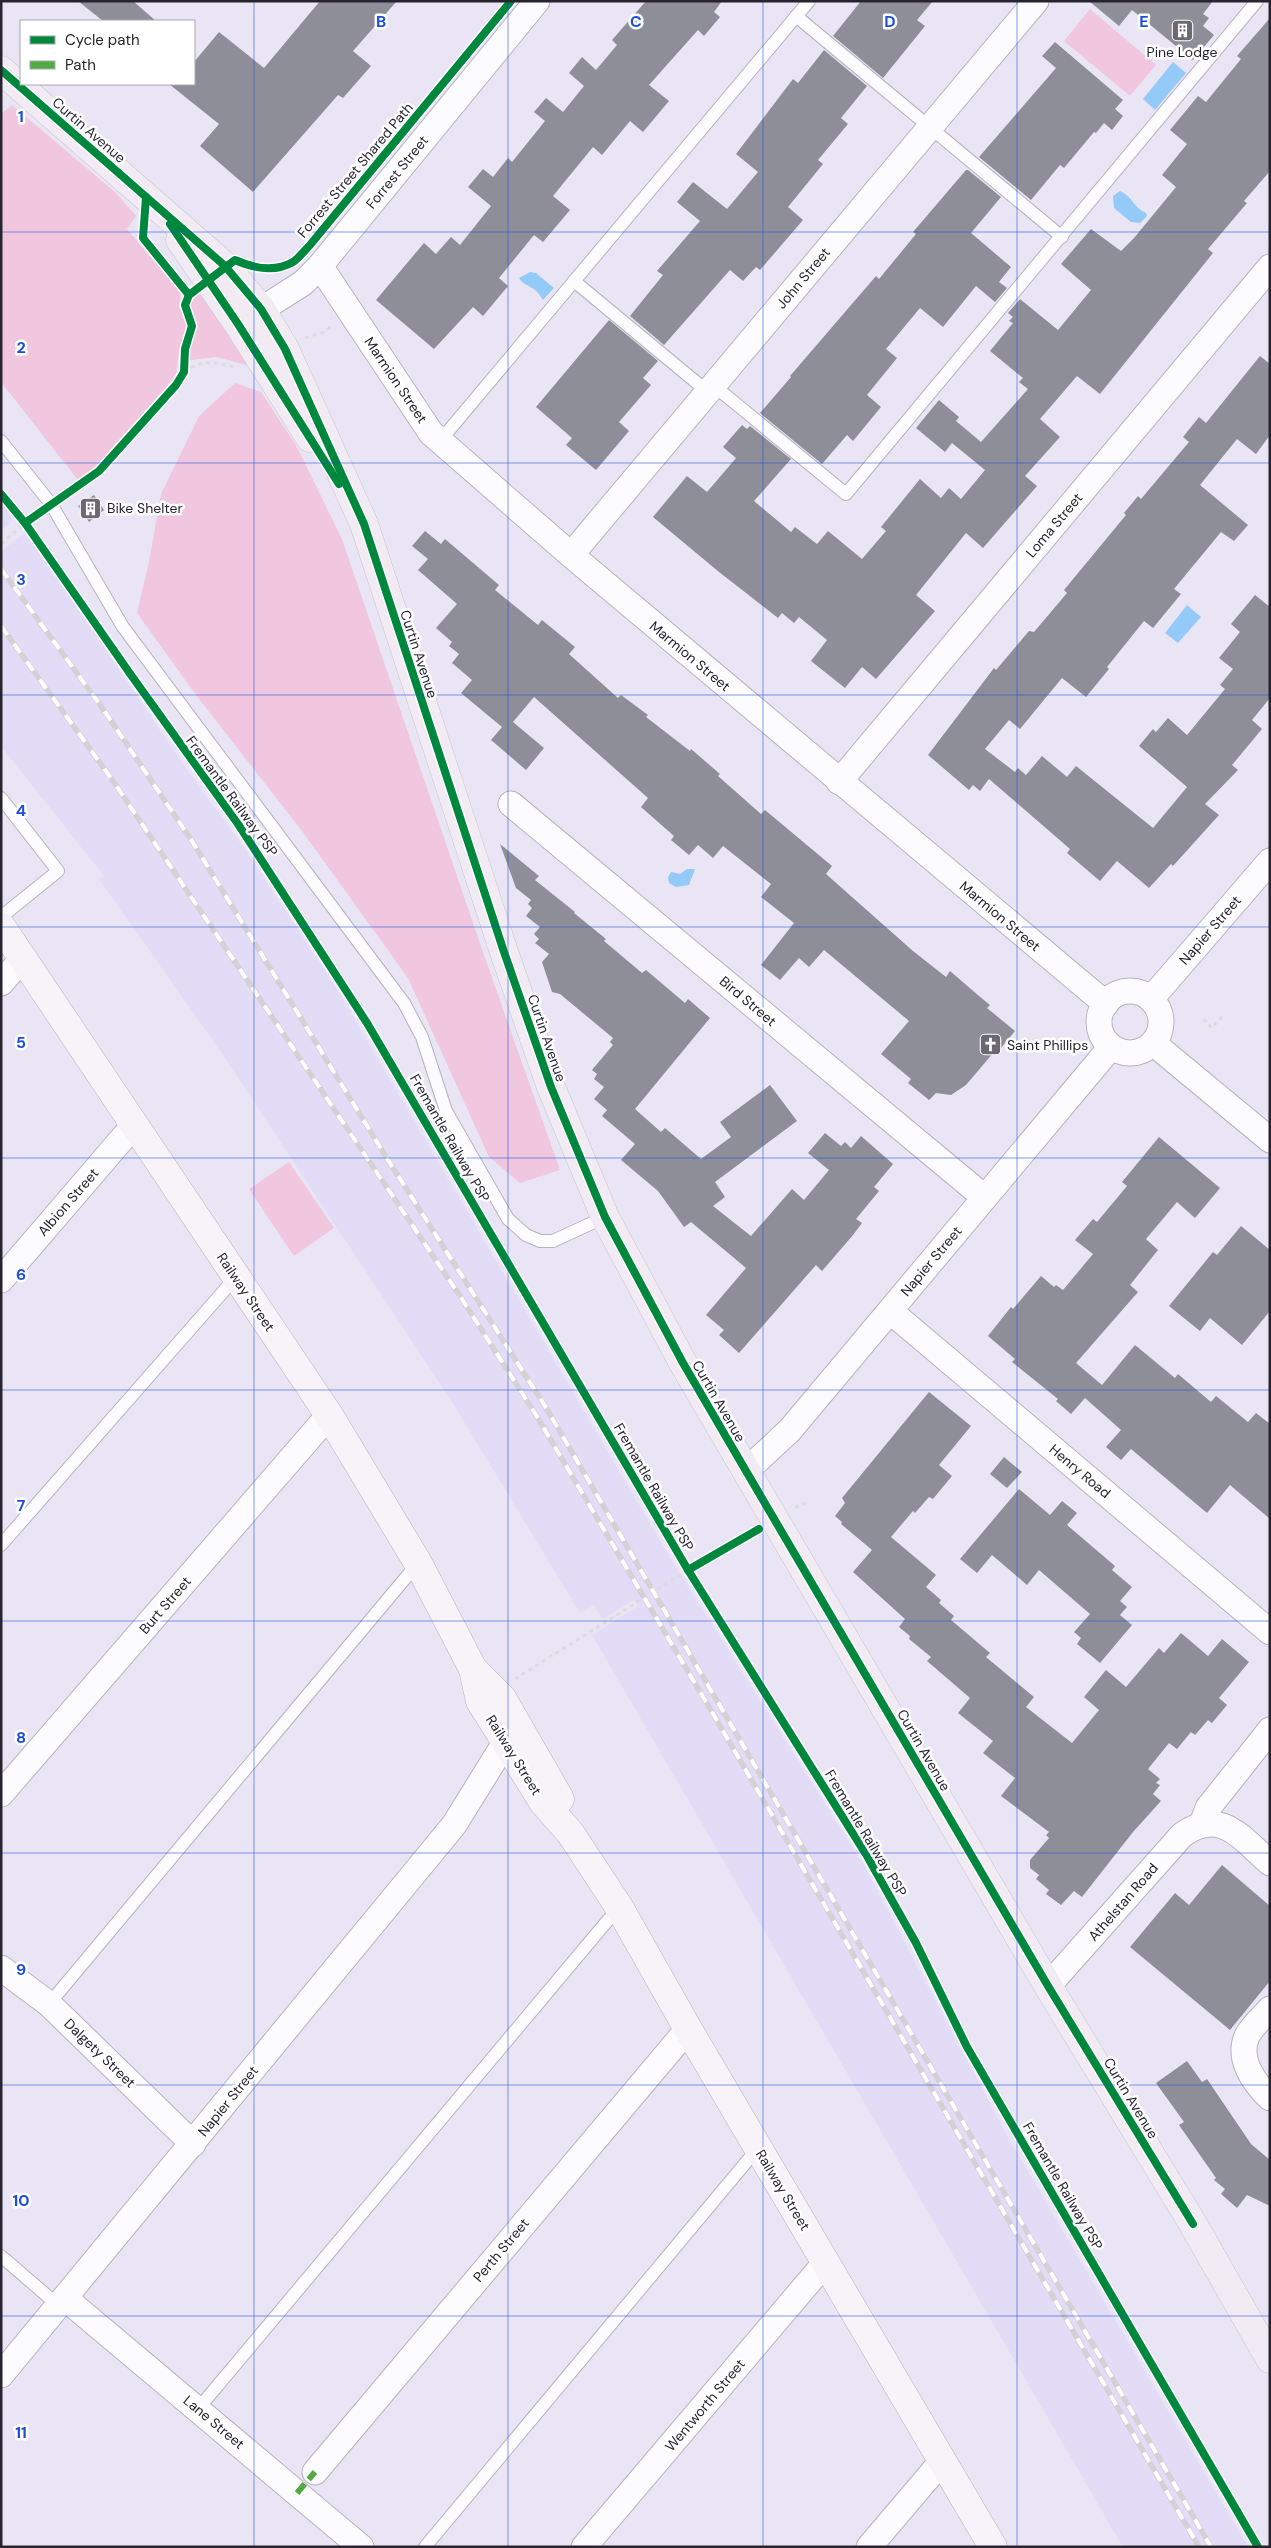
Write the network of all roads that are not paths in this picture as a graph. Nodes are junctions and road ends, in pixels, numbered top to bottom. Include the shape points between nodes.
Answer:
1 (537, 1) edge
2 (809, 1) edge
3 (1036, 1) edge
4 (1257, 1) edge
5 (796, 16) junction
6 (1, 70) edge
7 (930, 127) junction
8 (160, 210) junction
9 (1062, 237) junction
10 (320, 266) junction
11 (1270, 267) edge
12 (574, 281) junction
13 (261, 309) junction
14 (238, 324) junction
15 (713, 385) junction
16 (1, 441) edge
17 (440, 441) junction
18 (364, 524) junction
19 (571, 556) junction
20 (839, 782) junction
21 (1, 798) edge
22 (511, 804) dead end
23 (1270, 861) edge
24 (1, 917) edge
25 (1, 926) edge
26 (22, 958) junction
27 (1, 983) edge
28 (1151, 999) junction
29 (1106, 1004) junction
30 (1153, 1043) junction
31 (1111, 1047) junction
32 (134, 1125) junction
33 (1270, 1140) edge
34 (984, 1197) junction
35 (605, 1217) junction
36 (236, 1277) junction
37 (1, 1280) edge
38 (890, 1311) junction
39 (329, 1415) junction
40 (746, 1471) junction
41 (1, 1545) edge
42 (418, 1563) junction
43 (1270, 1632) edge
44 (473, 1669) junction
45 (1270, 1730) edge
46 (518, 1743) junction
47 (1, 1794) edge
48 (1214, 1825) junction
49 (1270, 1863) edge
50 (619, 1907) junction
51 (1, 1968) edge
52 (1048, 1986) junction
53 (49, 2004) junction
54 (1270, 2009) edge
55 (688, 2029) junction
56 (1270, 2098) edge
57 (193, 2144) junction
58 (758, 2148) junction
59 (1, 2256) edge
60 (826, 2263) junction
61 (62, 2302) junction
62 (1270, 2359) edge
63 (1, 2375) edge
64 (198, 2409) junction
65 (943, 2460) junction
66 (315, 2472) dead end
67 (361, 2547) edge
68 (425, 2547) edge
69 (584, 2547) edge
70 (868, 2547) edge
71 (993, 2547) edge

1 - 10 street, Forrest Street
2 - 5 lane
3 - 7 street, John Street
4 - 9 lane
5 - 7 lane
5 - 12 lane
6 - 8 main road, Curtin Avenue
7 - 9 lane
7 - 15 street, John Street
8 - 13 main road, Curtin Avenue via 225,266
8 - 14 main road, Curtin Avenue
9 - 15 lane via 846,494
10 - 13 street, Forrest Street via 303,283
10 - 17 street, Marmion Street via 430,432
11 - 20 street, Loma Street
12 - 15 lane via 702,386
12 - 17 lane
13 - 14 street, Forrest Street
13 - 18 main road, Curtin Avenue via 285,349
14 - 18 main road, Curtin Avenue
15 - 19 street, John Street
16 - 35 lane via 52,504 123,627 404,1003 422,1037 446,1111 514,1227 533,1239 553,1242
17 - 19 street, Marmion Street
18 - 35 main road, Curtin Avenue via 516,988 551,1087
19 - 20 street, Marmion Street
20 - 29 street, Marmion Street
21 - 24 lane via 58,870
22 - 34 street, Bird Street
23 - 28 street, Napier Street
25 - 26 street, Railway Street
26 - 27 street
26 - 32 street, Railway Street
28 - 29 street via 1126,992 1117,994
28 - 30 street via 1160,1016 1161,1026
29 - 31 street via 1101,1010 1099,1024
30 - 31 street via 1146,1049 1128,1053
30 - 33 street
31 - 34 street, Napier Street
32 - 36 street, Railway Street
32 - 37 street, Albion Street
34 - 38 street, Napier Street
35 - 40 main road, Curtin Avenue via 683,1363
36 - 39 street, Railway Street
36 - 41 lane
38 - 40 street, Napier Street via 790,1430
38 - 43 street, Henry Road
39 - 42 street, Railway Street
39 - 47 street, Burt Street
40 - 52 main road, Curtin Avenue
42 - 44 street, Railway Street
42 - 53 lane
44 - 46 street, Railway Street via 502,1698
44 - 46 street, Railway Street via 480,1701
45 - 48 street via 1208,1808
46 - 50 street, Railway Street via 543,1802 572,1834
46 - 57 street, Napier Street via 489,1792 454,1825
48 - 49 street
48 - 52 street, Athelstan Road via 1182,1835
50 - 55 street, Railway Street
50 - 64 lane
51 - 53 street, Dalgety Street
52 - 62 main road, Curtin Avenue via 1193,2224
53 - 57 street, Dalgety Street
54 - 56 street via 1248,2035 1244,2049 1245,2063
55 - 58 street, Railway Street
55 - 66 street, Perth Street
57 - 61 street, Napier Street
58 - 60 street, Railway Street
58 - 68 lane
59 - 61 lane
60 - 65 street, Railway Street
60 - 69 street, Wentworth Street
61 - 63 street, Napier Street
61 - 64 street, Lane Street
64 - 67 street, Lane Street
65 - 70 street
65 - 71 street, Railway Street

